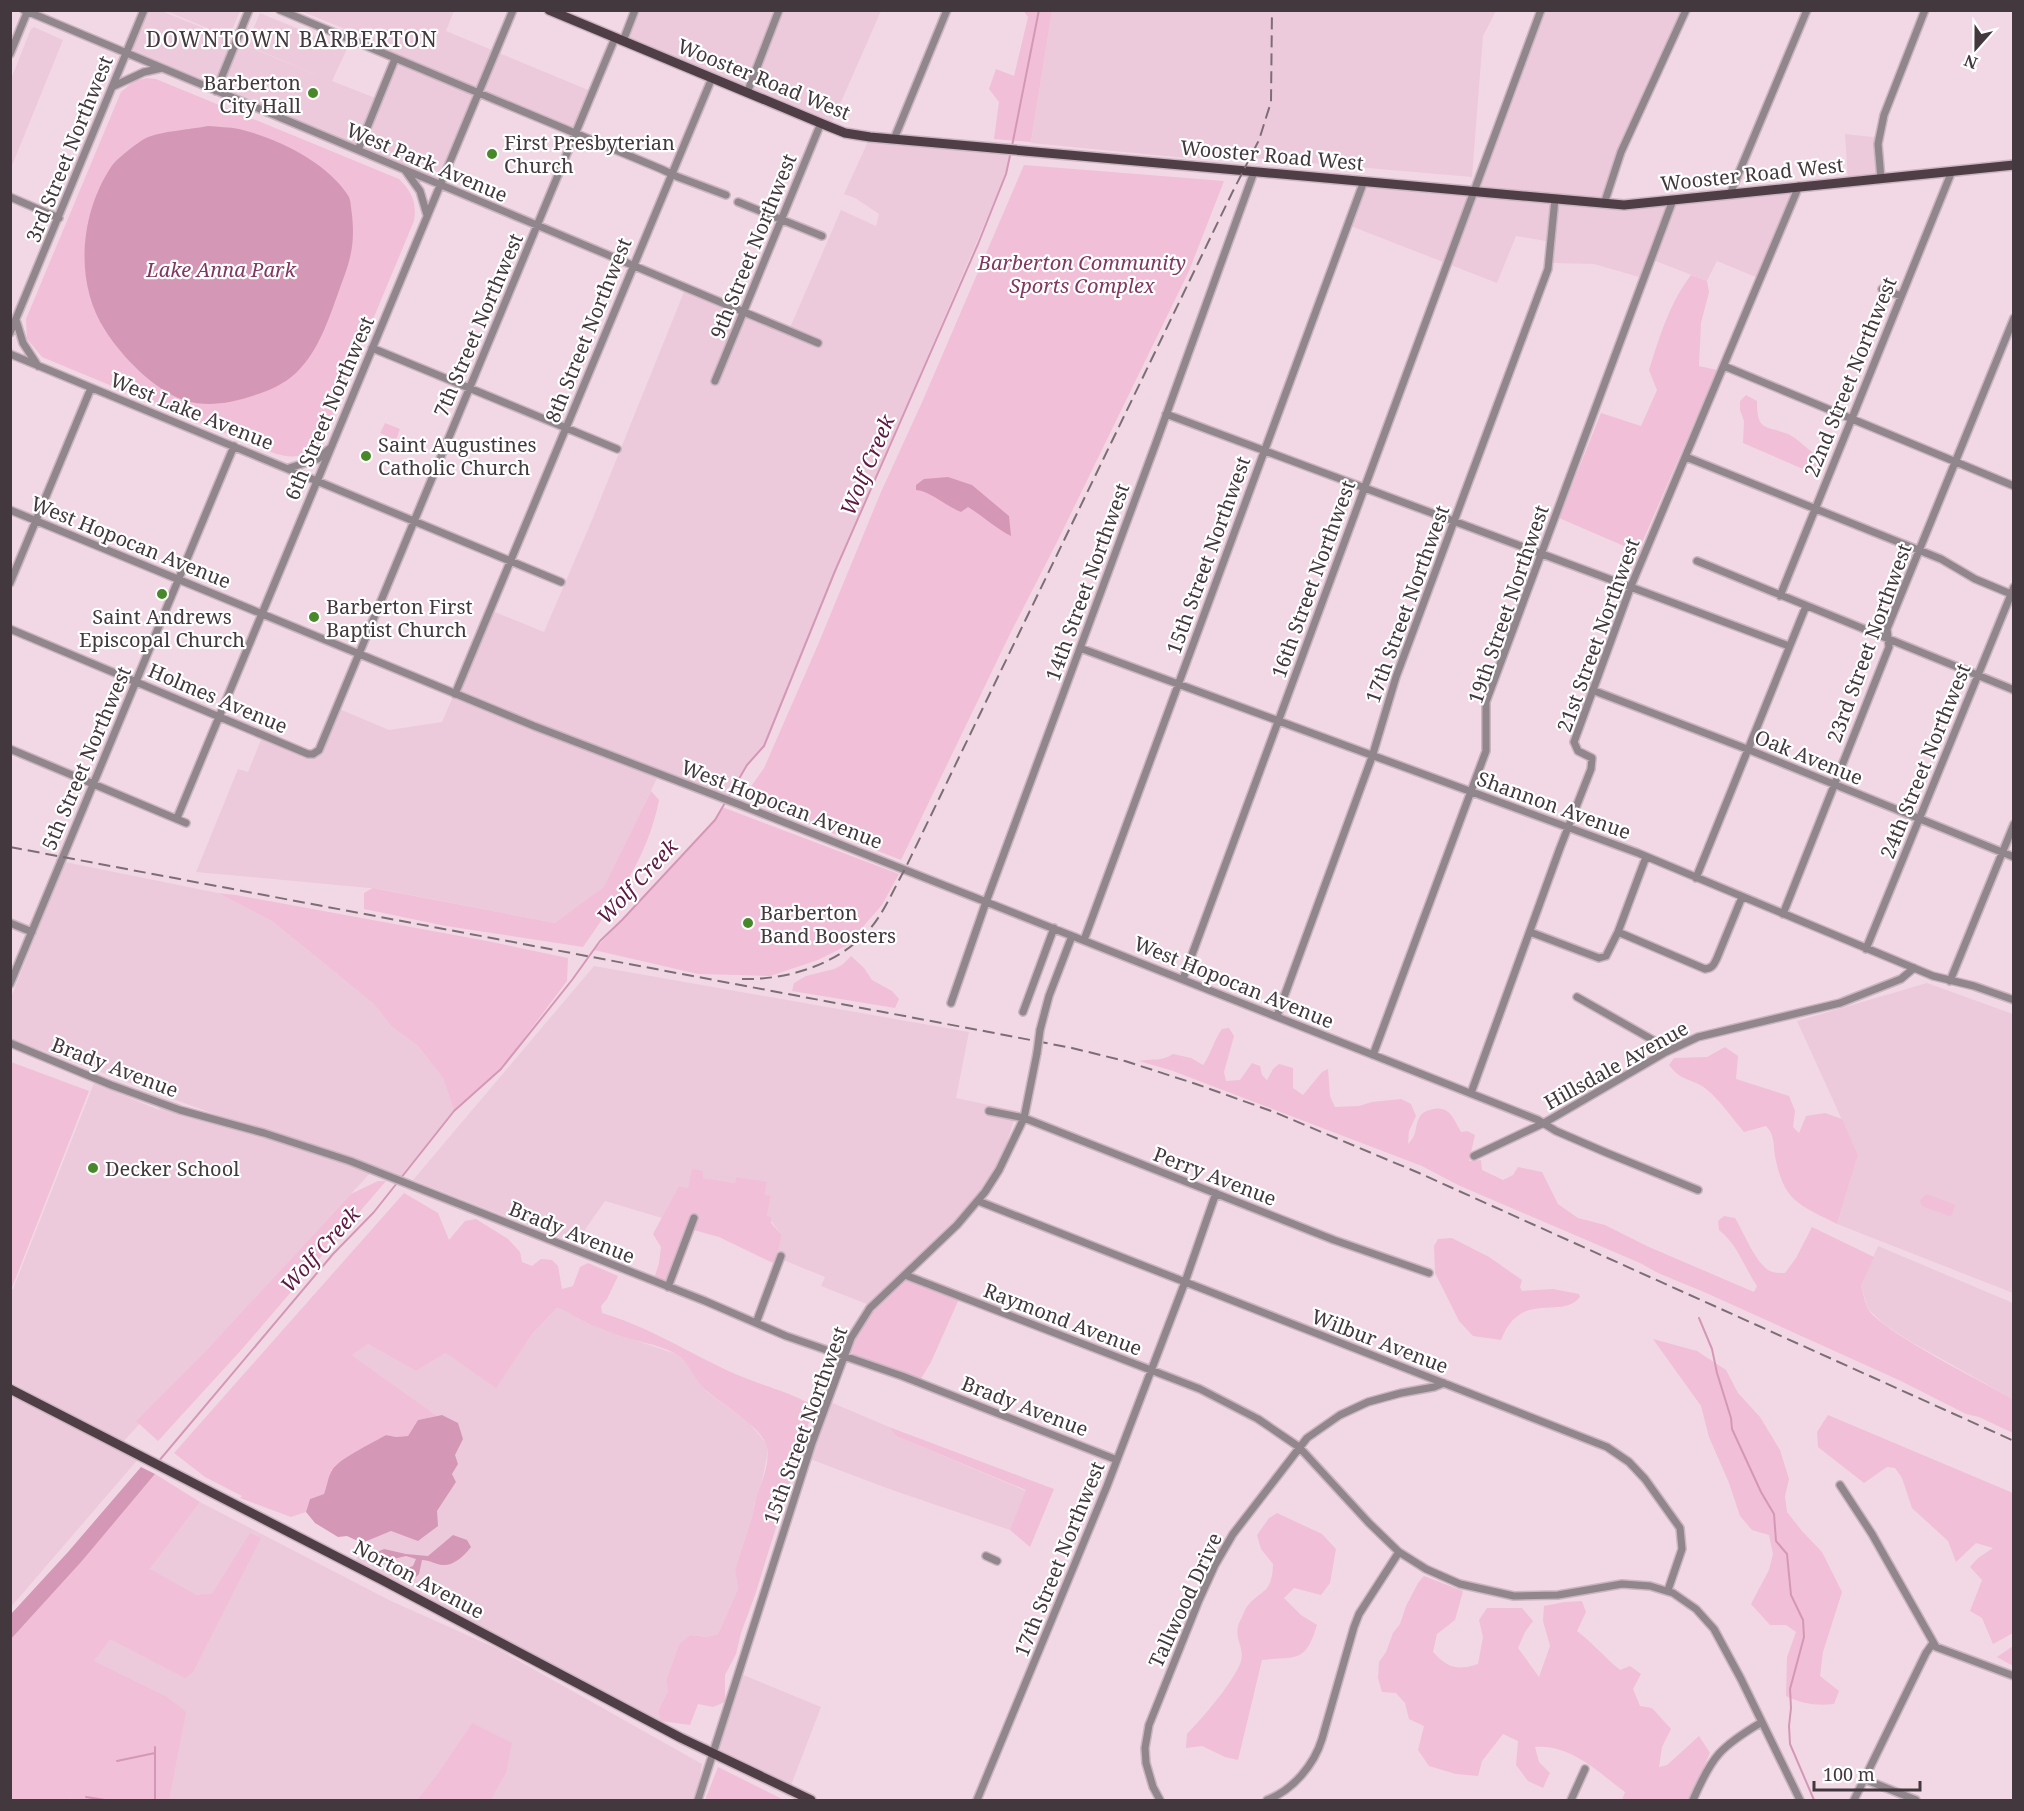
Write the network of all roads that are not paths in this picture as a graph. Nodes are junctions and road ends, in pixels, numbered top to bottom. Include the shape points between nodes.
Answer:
1 (144, 10) edge
2 (249, 10) edge
3 (280, 10) edge
4 (513, 10) edge
5 (549, 10) edge
6 (636, 10) edge
7 (779, 10) edge
8 (947, 10) edge
9 (1541, 10) edge
10 (1686, 10) edge
11 (1807, 10) edge
12 (1925, 10) edge
13 (27, 11) edge
14 (619, 39) junction
15 (127, 53) junction
16 (10, 54) edge
17 (395, 58) junction
18 (162, 68) junction
19 (712, 78) junction
20 (114, 86) junction
21 (216, 91) junction
22 (477, 93) junction
23 (747, 93) junction
24 (821, 123) junction
25 (575, 134) junction
26 (894, 139) junction
27 (358, 150) junction
28 (2013, 165) edge
29 (405, 170) junction
30 (1952, 171) junction
31 (1254, 172) junction
32 (670, 174) junction
33 (1881, 179) junction
34 (1364, 181) junction
35 (440, 185) junction
36 (1799, 186) junction
37 (1474, 191) junction
38 (1730, 194) junction
39 (726, 195) dead end
40 (10, 197) edge
41 (1555, 199) junction
42 (1673, 200) junction
43 (738, 201) dead end
44 (1604, 204) junction
45 (427, 216) junction
46 (59, 218) junction
47 (781, 219) junction
48 (537, 225) junction
49 (822, 236) dead end
50 (633, 265) junction
51 (1882, 289) dead end
52 (1901, 296) junction
53 (743, 310) junction
54 (2013, 318) edge
55 (16, 320) junction
56 (10, 333) edge
57 (818, 343) dead end
58 (372, 348) junction
59 (10, 354) edge
60 (38, 366) junction
61 (1724, 366) junction
62 (715, 381) dead end
63 (91, 388) junction
64 (469, 388) junction
65 (1167, 414) junction
66 (1851, 419) junction
67 (566, 428) junction
68 (234, 446) junction
69 (331, 447) junction
70 (617, 449) dead end
71 (1264, 451) junction
72 (1686, 457) junction
73 (1955, 462) junction
74 (289, 468) junction
75 (317, 480) junction
76 (2013, 486) edge
77 (1365, 488) junction
78 (1814, 508) junction
79 (10, 510) edge
80 (415, 520) junction
81 (36, 521) junction
82 (1454, 521) junction
83 (1920, 550) junction
84 (1542, 553) junction
85 (510, 561) junction
86 (1697, 561) dead end
87 (178, 579) junction
88 (561, 582) dead end
89 (10, 583) edge
90 (1631, 586) junction
91 (2012, 590) edge
92 (1780, 596) junction
93 (1806, 606) junction
94 (261, 614) junction
95 (10, 629) edge
96 (1888, 640) junction
97 (1789, 646) junction
98 (1080, 648) junction
99 (359, 654) junction
100 (1977, 676) junction
101 (136, 681) junction
102 (1178, 685) junction
103 (1592, 690) junction
104 (2013, 690) edge
105 (455, 694) junction
106 (219, 716) junction
107 (1278, 722) junction
108 (10, 749) edge
109 (1747, 749) junction
110 (313, 754) joint
111 (1372, 757) junction
112 (93, 784) junction
113 (1834, 785) junction
114 (1470, 792) junction
115 (177, 818) junction
116 (1918, 819) junction
117 (186, 823) dead end
118 (2013, 824) edge
119 (1568, 828) junction
120 (2002, 852) junction
121 (1647, 857) junction
122 (2013, 857) edge
123 (1696, 878) junction
124 (1742, 897) junction
125 (986, 902) junction
126 (1783, 914) junction
127 (10, 923) edge
128 (1054, 928) junction
129 (32, 932) junction
130 (1530, 932) junction
131 (1618, 932) junction
132 (1072, 936) junction
133 (1084, 940) junction
134 (1866, 949) junction
135 (1914, 968) junction
136 (1183, 979) junction
137 (1950, 981) junction
138 (10, 984) edge
139 (1576, 997) dead end
140 (2013, 1000) edge
141 (951, 1003) dead end
142 (1023, 1012) dead end
143 (1276, 1016) junction
144 (10, 1043) edge
145 (1666, 1053) junction
146 (1373, 1055) junction
147 (1471, 1094) junction
148 (989, 1111) dead end
149 (1024, 1118) junction
150 (1544, 1123) junction
151 (1474, 1156) dead end
152 (1698, 1190) dead end
153 (1216, 1193) junction
154 (978, 1201) junction
155 (694, 1218) dead end
156 (781, 1256) dead end
157 (1429, 1273) dead end
158 (904, 1275) junction
159 (1185, 1281) junction
160 (668, 1287) junction
161 (756, 1323) junction
162 (843, 1356) junction
163 (1151, 1371) junction
164 (1444, 1383) junction
165 (10, 1389) edge
166 (1299, 1447) junction
167 (1117, 1460) junction
168 (1840, 1485) dead end
169 (1400, 1552) junction
170 (986, 1556) dead end
171 (998, 1561) dead end
172 (1668, 1590) junction
173 (1933, 1643) junction
174 (2013, 1676) edge
175 (1762, 1722) junction
176 (713, 1755) junction
177 (1585, 1769) dead end
178 (1864, 1779) junction
179 (1156, 1793) junction
180 (698, 1800) edge
181 (811, 1800) edge
182 (977, 1800) edge
183 (1160, 1800) edge
184 (1166, 1800) edge
185 (1267, 1800) edge
186 (1571, 1800) edge
187 (1693, 1800) edge
188 (1800, 1800) edge
189 (1854, 1800) edge
190 (1916, 1800) edge

1 - 15 street, 3rd Street Northwest
2 - 21 street
3 - 17 street
4 - 22 street, 6th Street Northwest
5 - 14 main road, Wooster Road West
6 - 14 street, 7th Street Northwest
7 - 23 street
8 - 26 street
9 - 37 street, 16th Street Northwest
10 - 44 street via 1621,152
11 - 38 street
12 - 33 street via 1884,115 1878,144
13 - 15 street, West Park Avenue
13 - 16 street
14 - 19 main road, Wooster Road West
14 - 25 street, 7th Street Northwest
15 - 18 street, West Park Avenue
15 - 20 street, 3rd Street Northwest
17 - 22 street
17 - 27 street
18 - 20 street
18 - 21 street, West Park Avenue
19 - 23 main road, Wooster Road West
19 - 32 street, 8th Street Northwest
20 - 46 street, 3rd Street Northwest
21 - 27 street, West Park Avenue
22 - 25 street
22 - 35 street, 6th Street Northwest
23 - 24 main road, Wooster Road West
24 - 26 main road, Wooster Road West via 851,134
24 - 47 street, 9th Street Northwest
25 - 32 street
25 - 48 street, 7th Street Northwest
26 - 31 main road, Wooster Road West
27 - 29 street, West Park Avenue
28 - 30 main road, Wooster Road West
29 - 35 street, West Park Avenue
29 - 45 street via 420,191
30 - 33 main road, Wooster Road West
30 - 52 street, 22nd Street Northwest
31 - 34 main road, Wooster Road West
31 - 65 street, 14th Street Northwest
32 - 39 street
32 - 50 street, 8th Street Northwest
33 - 36 main road, Wooster Road West
34 - 37 main road, Wooster Road West
34 - 71 street, 15th Street Northwest
35 - 45 street, 6th Street Northwest
35 - 48 street, West Park Avenue
36 - 38 main road, Wooster Road West
36 - 61 street, 21st Street Northwest
37 - 41 main road, Wooster Road West
37 - 77 street, 16th Street Northwest
38 - 42 main road, Wooster Road West
40 - 46 street
41 - 44 main road, Wooster Road West
41 - 82 street, 17th Street Northwest via 1548,269
42 - 44 main road, Wooster Road West
42 - 84 street, 19th Street Northwest
43 - 47 street
45 - 58 street, 6th Street Northwest
46 - 55 street, 3rd Street Northwest
47 - 49 street
47 - 53 street, 9th Street Northwest
48 - 50 street, West Park Avenue
48 - 64 street, 7th Street Northwest
50 - 53 street, West Park Avenue
50 - 67 street, 8th Street Northwest
51 - 52 street
52 - 66 street, 22nd Street Northwest
53 - 57 street, West Park Avenue
53 - 62 street, 9th Street Northwest
54 - 73 street, 23rd Street Northwest
55 - 56 street, 3rd Street Northwest
55 - 60 street via 23,343
58 - 64 street
58 - 69 street, 6th Street Northwest
59 - 60 street, West Lake Avenue
60 - 63 street, West Lake Avenue
61 - 66 street
61 - 72 street, 21st Street Northwest
63 - 68 street, West Lake Avenue
63 - 81 street
64 - 67 street
64 - 80 street, 7th Street Northwest
65 - 71 street
65 - 98 street, 14th Street Northwest
66 - 73 street
66 - 78 street, 22nd Street Northwest
67 - 70 street
67 - 85 street, 8th Street Northwest
68 - 74 street, West Lake Avenue
68 - 87 street, 5th Street Northwest
69 - 74 street via 318,459
69 - 75 street, 6th Street Northwest
71 - 77 street
71 - 102 street, 15th Street Northwest
72 - 78 street
72 - 90 street, 21st Street Northwest
73 - 76 street
73 - 83 street, 23rd Street Northwest
74 - 75 street, West Lake Avenue
75 - 80 street, West Lake Avenue
75 - 94 street, 6th Street Northwest
77 - 82 street
77 - 107 street, 16th Street Northwest
78 - 83 street
78 - 92 street, 22nd Street Northwest
79 - 81 street, West Hopocan Avenue
80 - 85 street, West Lake Avenue
80 - 99 street, 7th Street Northwest
81 - 87 street, West Hopocan Avenue
81 - 89 street
82 - 84 street
82 - 111 street, 17th Street Northwest via 1396,677
83 - 91 street via 1974,579
83 - 96 street, 23rd Street Northwest via 1887,629
84 - 90 street
84 - 114 street, 19th Street Northwest via 1486,702 1487,745
85 - 88 street, West Lake Avenue
85 - 105 street, 8th Street Northwest
86 - 92 street
87 - 94 street, West Hopocan Avenue
87 - 101 street, 5th Street Northwest
90 - 97 street
90 - 103 street, 21st Street Northwest
91 - 100 street, 24th Street Northwest
92 - 93 street
93 - 96 street
93 - 97 street
94 - 99 street, West Hopocan Avenue
94 - 106 street, 6th Street Northwest
95 - 101 street, Holmes Avenue
96 - 100 street
96 - 113 street, 23rd Street Northwest via 1889,647
97 - 109 street
98 - 102 street, Shannon Avenue
98 - 125 street, 14th Street Northwest
99 - 105 street, West Hopocan Avenue
99 - 110 street, 7th Street Northwest via 319,750
100 - 104 street
100 - 116 street, 24th Street Northwest
101 - 106 street, Holmes Avenue
101 - 112 street, 5th Street Northwest
102 - 107 street, Shannon Avenue
102 - 133 street, 15th Street Northwest
103 - 109 street, Oak Avenue
103 - 119 street, 21st Street Northwest via 1574,742 1578,751 1593,761
105 - 125 street, West Hopocan Avenue
106 - 110 street, Holmes Avenue
106 - 115 street, 6th Street Northwest
107 - 111 street, Shannon Avenue
107 - 136 street, 16th Street Northwest
108 - 112 street
109 - 113 street, Oak Avenue
109 - 123 street
111 - 114 street, Shannon Avenue
111 - 143 street, 17th Street Northwest
112 - 115 street
112 - 129 street, 5th Street Northwest
113 - 116 street, Oak Avenue
113 - 126 street, 23rd Street Northwest
114 - 119 street, Shannon Avenue
114 - 146 street, 19th Street Northwest
115 - 117 street
116 - 120 street, Oak Avenue
116 - 134 street, 24th Street Northwest
118 - 120 street
119 - 121 street, Shannon Avenue
119 - 130 street, 21st Street Northwest
120 - 122 street, Oak Avenue
120 - 137 street
121 - 123 street, Shannon Avenue
121 - 131 street
123 - 124 street, Shannon Avenue
124 - 126 street, Shannon Avenue
124 - 131 street via 1709,969
125 - 128 street, West Hopocan Avenue
125 - 141 street, 14th Street Northwest
126 - 134 street, Shannon Avenue
127 - 129 street
128 - 132 street, West Hopocan Avenue
128 - 142 street
129 - 138 street, 5th Street Northwest
130 - 131 street via 1599,958 1606,956
130 - 147 street, 21st Street Northwest
132 - 133 street, West Hopocan Avenue
132 - 149 street, 15th Street Northwest, bridge via 1040,1030
133 - 136 street, West Hopocan Avenue
134 - 135 street, Shannon Avenue
135 - 137 street, Shannon Avenue
135 - 145 street, Hillsdale Avenue via 1901,979 1840,1003 1698,1037
136 - 143 street, West Hopocan Avenue
137 - 140 street, Shannon Avenue
139 - 145 street via 1660,1044
143 - 146 street, West Hopocan Avenue
144 - 160 street, Brady Avenue via 171,1107 303,1146 410,1184
145 - 150 street, Hillsdale Avenue
146 - 147 street, West Hopocan Avenue
147 - 150 street, West Hopocan Avenue
148 - 149 street, Perry Avenue
149 - 153 street, Perry Avenue
149 - 154 street, 15th Street Northwest via 999,1170
150 - 151 street, Hillsdale Avenue
150 - 152 street, West Hopocan Avenue via 1607,1154
153 - 157 street, Perry Avenue
153 - 159 street, 17th Street Northwest
154 - 158 street, 15th Street Northwest
154 - 159 street, Wilbur Avenue
155 - 160 street
156 - 161 street
158 - 162 street, 15th Street Northwest via 865,1314
158 - 163 street, Raymond Avenue
159 - 163 street, 17th Street Northwest
159 - 164 street, Wilbur Avenue
160 - 161 street, Brady Avenue
161 - 162 street, Brady Avenue
162 - 167 street, Brady Avenue
162 - 176 street, 15th Street Northwest
163 - 166 street, Raymond Avenue via 1258,1419
163 - 167 street, 17th Street Northwest
164 - 166 street, Tallwood Drive via 1384,1396 1355,1408 1323,1426
164 - 172 street, Wilbur Avenue via 1607,1447 1629,1462 1680,1528 1682,1549
165 - 176 main road, Norton Avenue
166 - 169 street, Raymond Avenue
166 - 179 street, Tallwood Drive via 1233,1534 1186,1631 1147,1736 1146,1763
167 - 182 street, 17th Street Northwest
168 - 173 street
169 - 172 street, Raymond Avenue via 1460,1584 1514,1596 1558,1595 1622,1584
169 - 185 street via 1359,1614 1315,1755 1293,1784
170 - 171 street
172 - 175 street via 1714,1629
173 - 174 street
173 - 178 street
175 - 187 street via 1719,1752
175 - 188 street
176 - 180 street, 15th Street Northwest
176 - 181 main road, Norton Avenue
177 - 186 street
178 - 189 street
178 - 190 street
179 - 183 street, Tallwood Drive
179 - 184 street

